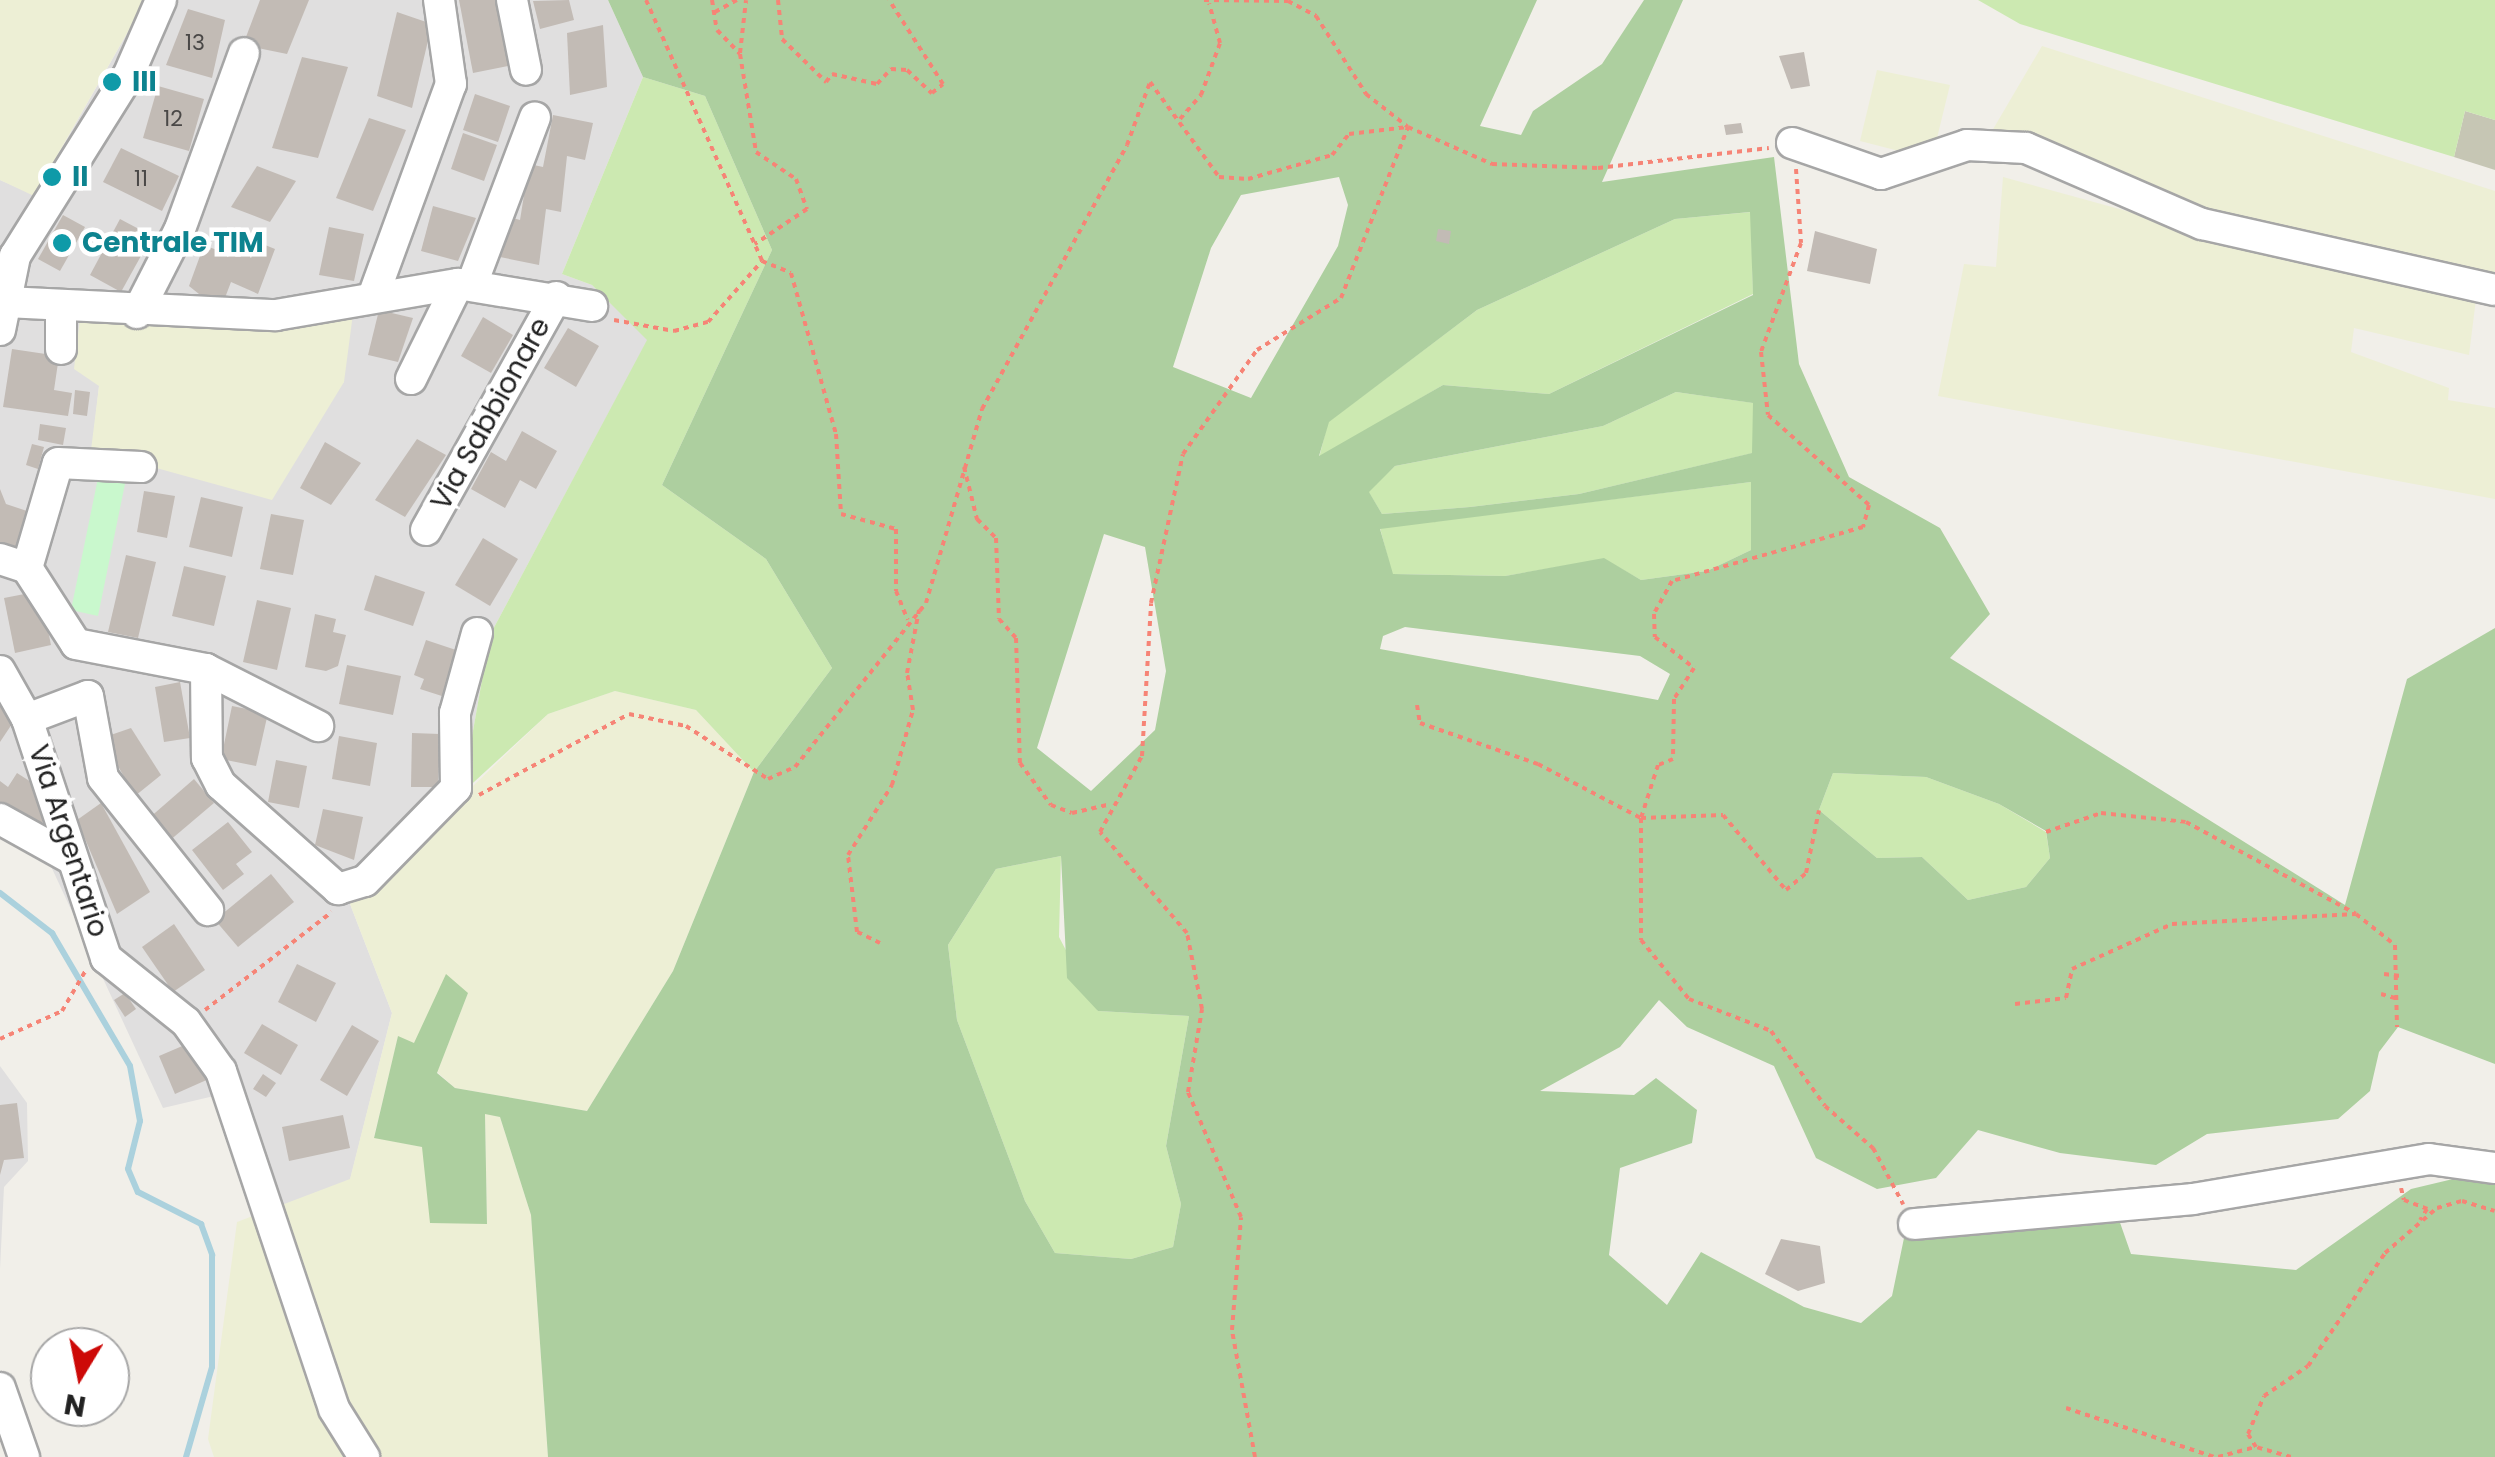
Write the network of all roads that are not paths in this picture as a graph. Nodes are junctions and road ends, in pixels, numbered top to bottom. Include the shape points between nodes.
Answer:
1 (162, 0) edge
2 (439, 0) edge
3 (512, 0) edge
4 (244, 52) dead end
5 (526, 70) dead end
6 (535, 118) dead end
7 (1792, 143) road end
8 (2495, 290) edge
9 (478, 292) junction
10 (374, 294) junction
11 (556, 297) junction
12 (592, 306) road end
13 (61, 307) junction
14 (138, 313) junction
15 (3, 316) edge
16 (61, 349) dead end
17 (411, 379) dead end
18 (140, 468) dead end
19 (426, 530) dead end
20 (14, 563) edge
21 (477, 633) dead end
22 (206, 669) junction
23 (0, 671) edge
24 (28, 719) junction
25 (318, 726) dead end
26 (0, 818) edge
27 (72, 859) junction
28 (208, 910) dead end
29 (2495, 1168) edge
30 (1914, 1224) road end
31 (0, 1388) edge
32 (24, 1457) edge
33 (364, 1457) edge

1 - 15 street via 128,76 14,256
2 - 10 street via 451,84
3 - 5 street
4 - 14 street via 180,229
6 - 9 street
7 - 8 street via 1882,174 1968,146 2026,148 2202,224
9 - 10 street, Via Sabbionare
9 - 11 street, Via Sabbionare
9 - 17 street
10 - 14 street, Via Sabbionare via 276,315
11 - 12 street, Via Sabbionare
11 - 19 street, Via Sabbionare
13 - 14 street, Via Sabbionare
13 - 15 street, Via Sabbionare
13 - 16 street
18 - 20 street via 58,462
20 - 22 street via 76,644
21 - 22 street via 455,713 456,788 364,881 338,888 221,785 207,758
22 - 25 street
23 - 24 street, Via Argentario
24 - 27 street, Via Argentario
24 - 28 street via 88,696 103,778
26 - 27 street
27 - 33 street, Via Argentario via 94,966 186,1022 221,1071 334,1409
29 - 30 street via 2468,1158 2193,1199
31 - 32 street

